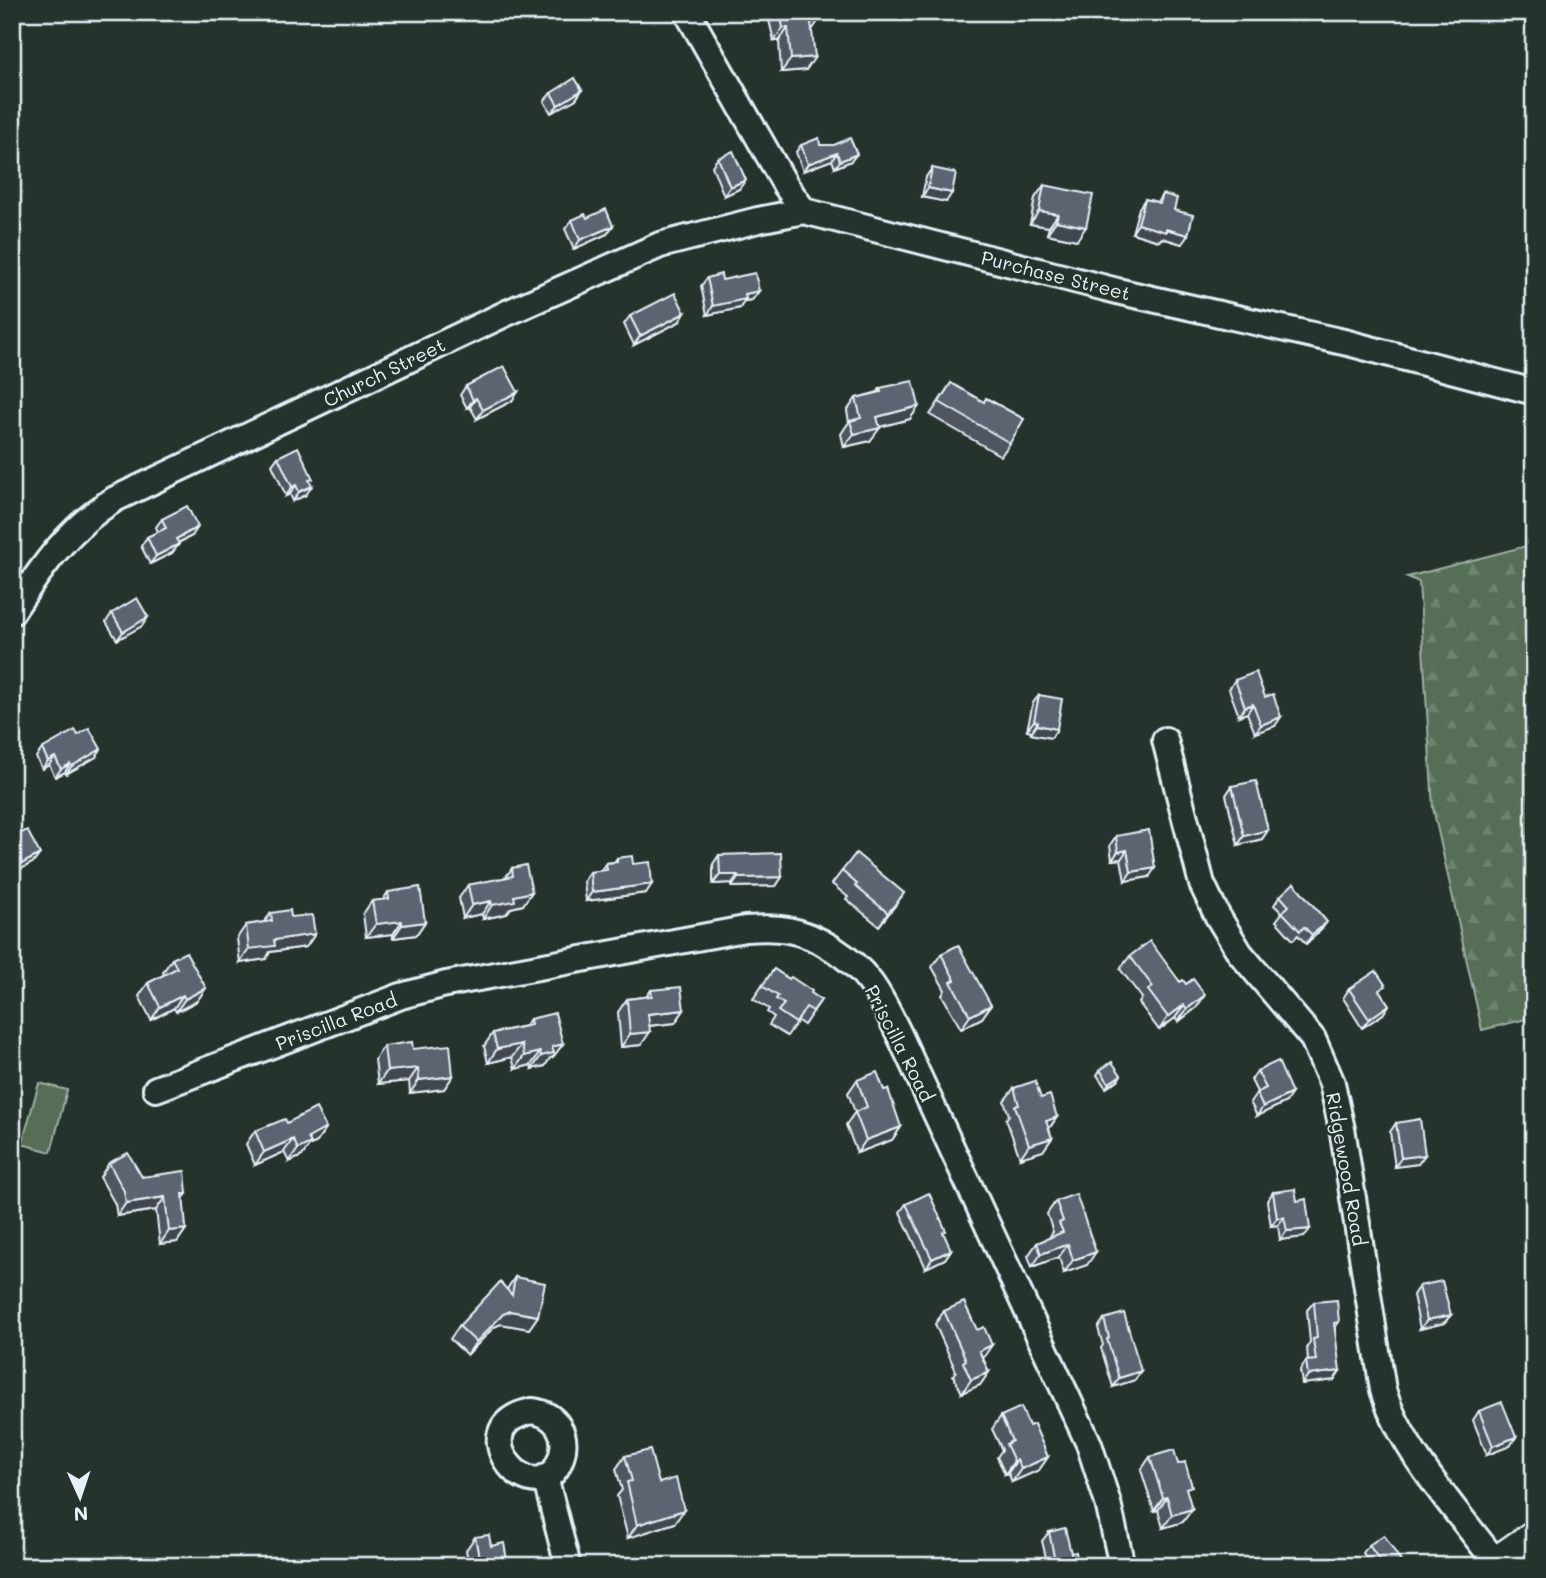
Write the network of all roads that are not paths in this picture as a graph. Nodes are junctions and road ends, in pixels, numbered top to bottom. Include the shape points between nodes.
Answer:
1 (687, 12) edge
2 (804, 211) junction
3 (1534, 391) edge
4 (12, 612) edge
5 (1165, 740) dead end
6 (156, 1088) dead end
7 (545, 1477) dead end
8 (1534, 1539) edge
9 (1496, 1565) edge
10 (568, 1566) edge
11 (1122, 1566) edge

1 - 2 street
2 - 3 street, Purchase Street
2 - 4 street, Church Street via 660,246 144,484 101,507 70,533
5 - 9 street, Ridgewood Road via 1211,905 1240,953 1313,1039 1332,1083 1390,1412 1416,1456
6 - 11 street, Priscilla Road via 401,996 446,984 745,929 790,930 818,941 868,979 899,1034 1089,1444
7 - 10 street
8 - 9 highway

